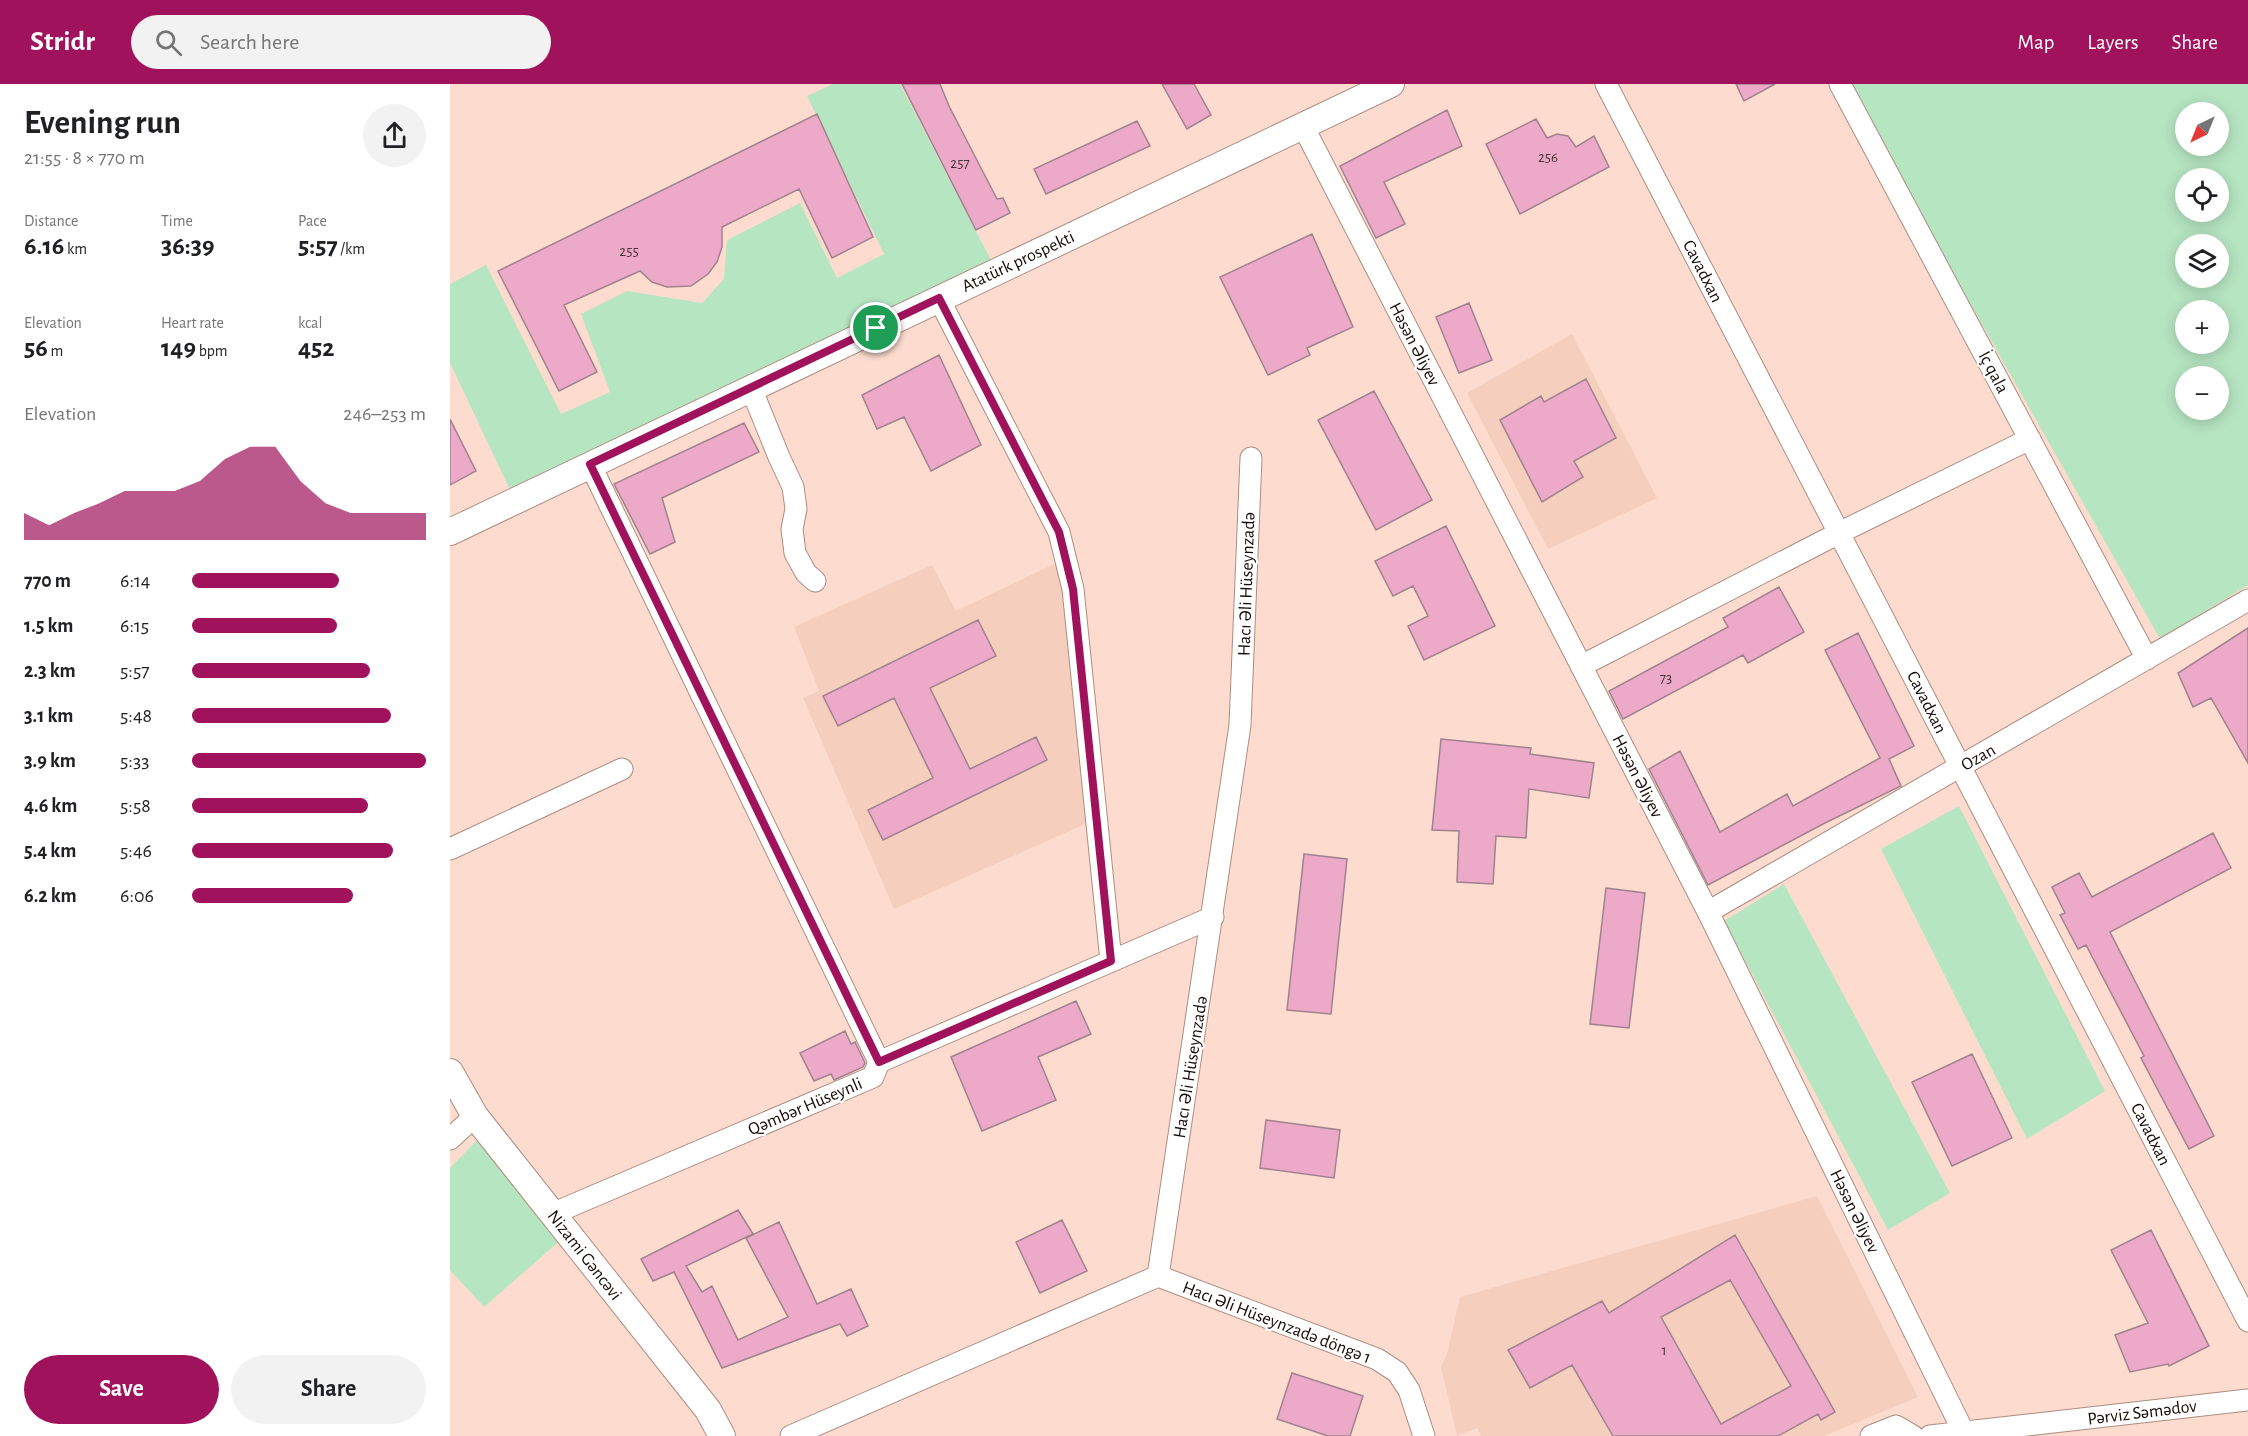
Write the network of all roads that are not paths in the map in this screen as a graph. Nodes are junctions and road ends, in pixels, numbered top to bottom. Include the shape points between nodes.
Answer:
1 (1391, 84) edge
2 (1606, 84) edge
3 (1840, 84) edge
4 (1303, 126) junction
5 (939, 298) junction
6 (751, 388) junction
7 (2030, 439) junction
8 (1251, 458) dead end
9 (590, 464) junction
10 (450, 532) edge
11 (1839, 533) junction
12 (815, 581) dead end
13 (2248, 600) edge
14 (2147, 659) junction
15 (1581, 666) junction
16 (1961, 768) junction
17 (622, 769) dead end
18 (450, 849) edge
19 (1708, 912) junction
20 (1212, 916) junction
21 (1111, 961) junction
22 (879, 1062) junction
23 (450, 1072) edge
24 (475, 1116) junction
25 (450, 1138) edge
26 (552, 1214) junction
27 (1158, 1276) junction
28 (2248, 1321) edge
29 (2248, 1400) edge
30 (1963, 1431) junction
31 (722, 1436) edge
32 (791, 1436) edge
33 (1424, 1436) edge
34 (1871, 1436) edge
35 (1913, 1436) edge
36 (1929, 1436) edge

1 - 4 main road, Atatürk prospekti
2 - 11 street, Cavadxan
3 - 7 street, İç qala
4 - 5 main road, Atatürk prospekti
4 - 15 street, Həsən Əliyev
5 - 6 main road, Atatürk prospekti
5 - 21 street via 1059,532 1073,589
6 - 9 main road, Atatürk prospekti
6 - 12 street via 794,487 795,554
7 - 11 street
7 - 14 street, İç qala
8 - 20 street, Hacı Əli Hüseynzadə via 1240,724
9 - 10 main road, Atatürk prospekti
9 - 22 street
11 - 15 street
11 - 16 street, Cavadxan
13 - 14 street, Ozan
14 - 16 street, Ozan
15 - 19 street, Həsən Əliyev
16 - 19 street, Ozan
16 - 28 street, Cavadxan
17 - 18 street
19 - 30 street, Həsən Əliyev
20 - 21 street, Qəmbər Hüseynli
20 - 27 street, Hacı Əli Hüseynzadə
21 - 22 street, Qəmbər Hüseynli
22 - 26 street, Qəmbər Hüseynli via 873,1077
23 - 24 main road, Nizami Gəncəvi
24 - 25 street
24 - 26 main road, Nizami Gəncəvi
26 - 31 main road, Nizami Gəncəvi via 708,1410
27 - 32 street
27 - 33 street, Hacı Əli Hüseynzadə döngə 1 via 1377,1359 1397,1372 1409,1390
29 - 30 street, Pərviz Səmədov
30 - 36 street, Pərviz Səmədov
34 - 35 street via 1896,1426

